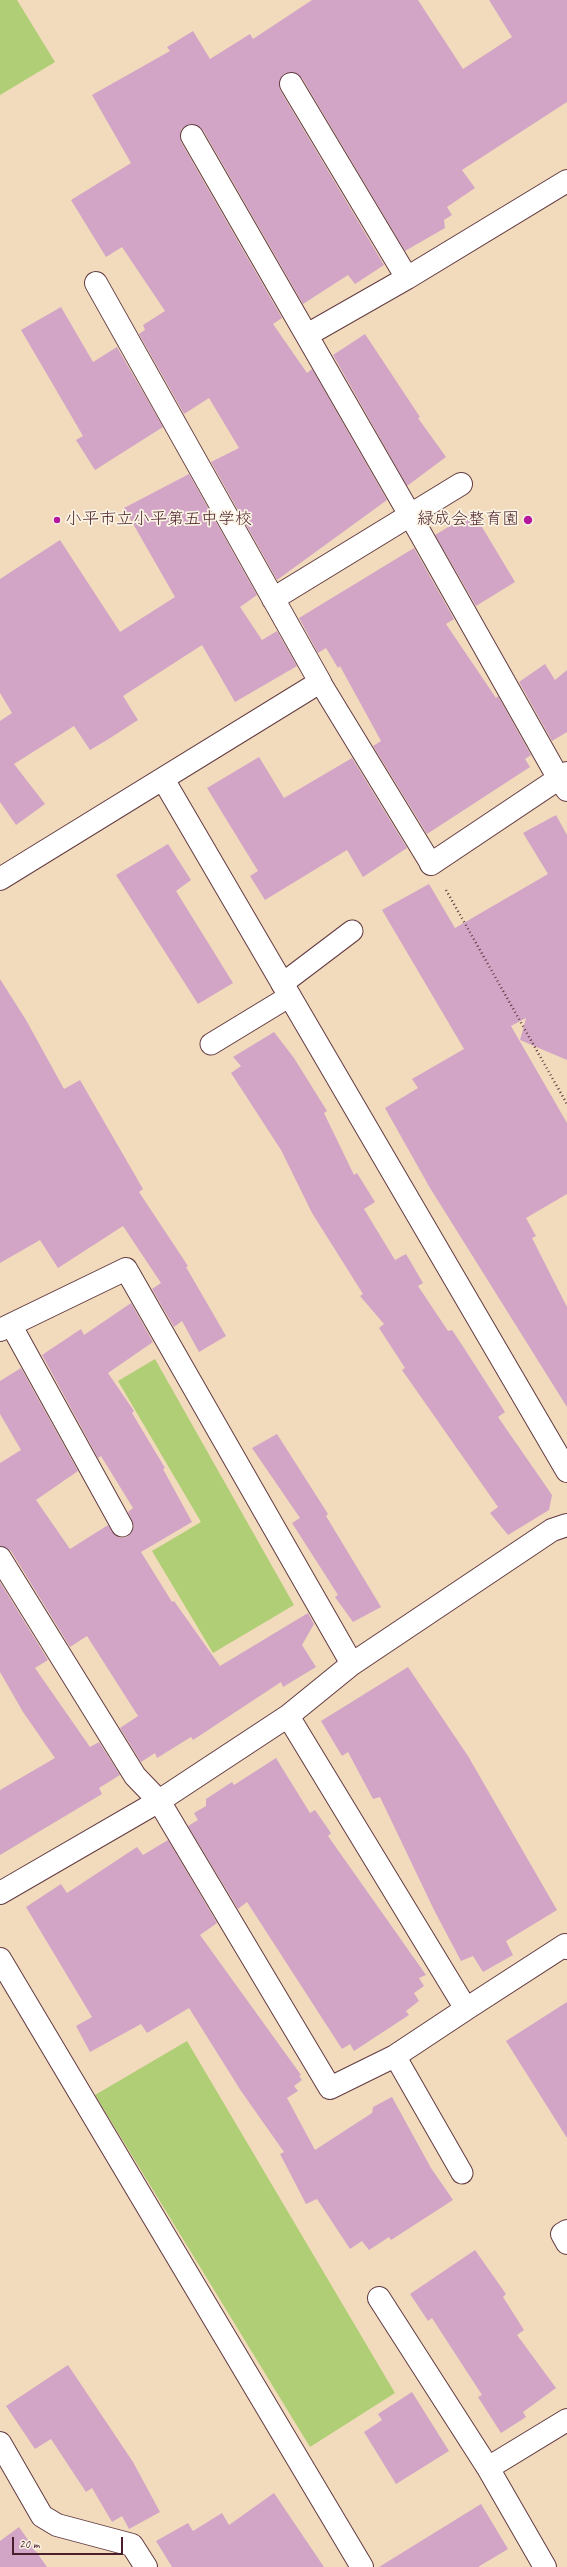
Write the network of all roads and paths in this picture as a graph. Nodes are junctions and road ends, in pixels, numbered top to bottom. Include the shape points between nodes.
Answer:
1 (291, 84) dead end
2 (192, 136) dead end
3 (567, 182) edge
4 (407, 278) junction
5 (96, 283) dead end
6 (307, 335) junction
7 (461, 484) dead end
8 (410, 515) junction
9 (273, 598) junction
10 (320, 682) junction
11 (163, 779) junction
12 (564, 781) edge
13 (431, 864) junction
14 (0, 879) edge
15 (352, 931) dead end
16 (286, 990) junction
17 (211, 1044) dead end
18 (567, 1104) edge
19 (6, 1328) edge
20 (567, 1471) edge
21 (567, 1525) edge
22 (122, 1526) dead end
23 (0, 1558) edge
24 (352, 1664) junction
25 (288, 1716) junction
26 (159, 1801) junction
27 (0, 1893) edge
28 (567, 1948) edge
29 (0, 1959) edge
30 (466, 2010) junction
31 (395, 2056) junction
32 (462, 2173) dead end
33 (567, 2231) edge
34 (567, 2243) edge
35 (379, 2298) dead end
36 (567, 2420) edge
37 (0, 2443) edge
38 (488, 2468) junction
39 (146, 2567) edge
40 (362, 2567) edge
41 (545, 2567) edge

1 - 4 street
2 - 6 street
3 - 4 street
4 - 6 street
5 - 9 street
6 - 8 street
7 - 8 street
8 - 9 street
8 - 12 street
9 - 10 street
10 - 11 street
10 - 13 lane
11 - 14 street
11 - 16 street
12 - 13 street
13 - 18 path
15 - 16 lane
16 - 17 lane
16 - 20 street
19 - 22 lane
19 - 24 street via 126,1269
21 - 24 street via 552,1530
23 - 26 street via 135,1776
24 - 25 street
25 - 26 street
25 - 30 street
26 - 27 street
26 - 31 street via 330,2088
28 - 30 street via 565,1945
29 - 40 street
30 - 31 street
31 - 32 lane
33 - 34 street via 562,2234
35 - 38 street
36 - 38 street
37 - 39 street via 42,2516 57,2525 132,2545
38 - 41 street

